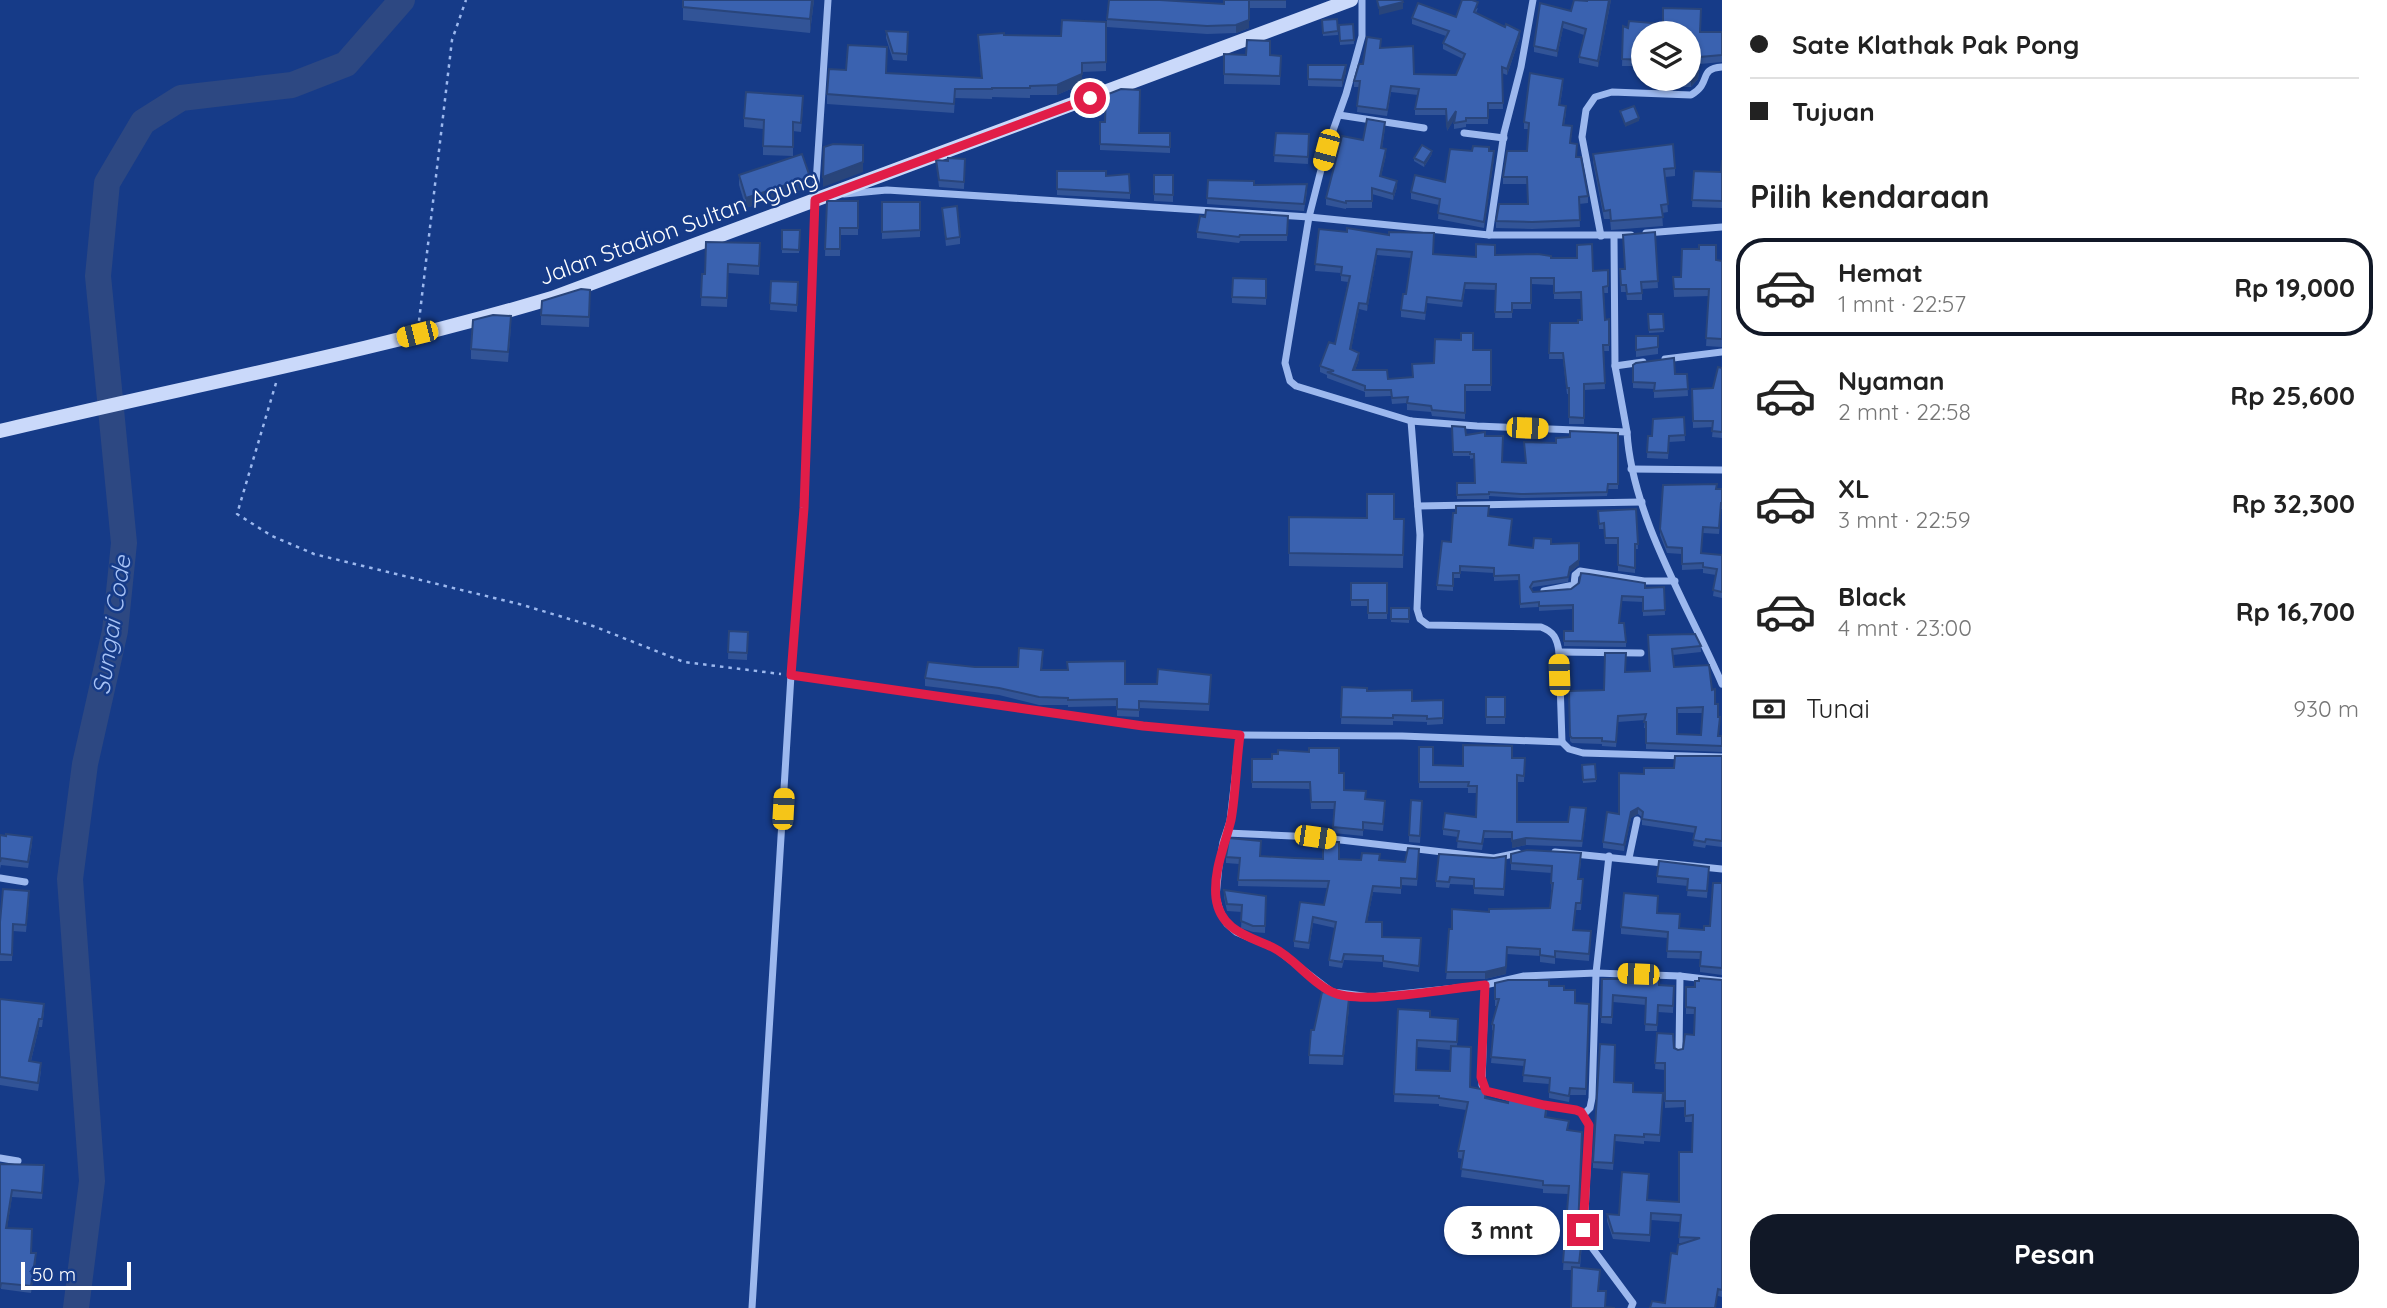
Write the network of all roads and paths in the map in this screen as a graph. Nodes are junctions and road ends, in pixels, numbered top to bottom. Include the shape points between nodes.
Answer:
1 (466, 0) edge
2 (828, 0) edge
3 (1351, 0) edge
4 (1362, 0) edge
5 (1533, 0) edge
6 (1722, 67) edge
7 (1339, 115) junction
8 (1424, 128) dead end
9 (1464, 133) dead end
10 (1503, 138) junction
11 (822, 198) junction
12 (1309, 217) junction
13 (1722, 227) edge
14 (1489, 235) junction
15 (1601, 236) junction
16 (1614, 236) junction
17 (417, 334) junction
18 (1722, 352) edge
19 (1615, 366) junction
20 (277, 369) junction
21 (1411, 421) junction
22 (0, 431) edge
23 (1627, 432) junction
24 (1632, 469) junction
25 (1722, 470) edge
26 (1642, 502) junction
27 (1418, 506) junction
28 (1675, 581) junction
29 (1536, 592) edge
30 (1559, 652) junction
31 (1640, 653) dead end
32 (791, 675) junction
33 (1721, 680) edge
34 (1240, 735) junction
35 (1562, 742) junction
36 (1722, 757) edge
37 (1637, 820) dead end
38 (1227, 833) junction
39 (1526, 851) edge
40 (1547, 852) edge
41 (1609, 856) junction
42 (1629, 858) junction
43 (1722, 869) edge
44 (0, 878) edge
45 (24, 882) dead end
46 (1596, 973) junction
47 (1680, 976) junction
48 (1722, 981) edge
49 (1485, 985) junction
50 (1679, 1051) edge
51 (1583, 1115) junction
52 (0, 1158) edge
53 (18, 1161) edge
54 (752, 1308) edge
55 (1632, 1308) edge

1 - 17 path via 452,40
2 - 11 street
3 - 11 main road, Jalan Stadion Sultan Agung
4 - 7 street via 1362,36
5 - 10 street
6 - 15 street via 1710,68 1700,90 1691,95 1612,92 1595,97 1586,110 1582,137
7 - 8 street
7 - 12 street
9 - 10 street
10 - 14 street
11 - 12 street via 887,190
11 - 17 main road, Jalan Stadion Sultan Agung via 552,298
11 - 32 street
12 - 14 street
12 - 21 street via 1285,362 1290,381
13 - 16 street
14 - 15 street
15 - 16 street
16 - 19 street
17 - 20 main road, Jalan Stadion Sultan Agung
18 - 19 street
19 - 23 street
20 - 22 main road, Jalan Stadion Sultan Agung
20 - 32 path via 237,514 247,522 314,554 519,604 593,626 684,662
21 - 23 street
21 - 27 street
23 - 24 street
24 - 25 street
24 - 26 street
26 - 27 street
26 - 28 street
27 - 30 street via 1420,619 1428,625 1541,627 1558,640
28 - 29 street via 1580,571 1570,587
28 - 33 street
30 - 31 street
30 - 35 street
32 - 34 street via 1143,726
32 - 54 street
34 - 35 street
34 - 38 street
35 - 36 street via 1583,753
37 - 42 street
38 - 39 street via 1315,837 1494,858
38 - 49 street via 1216,897 1227,923 1236,932 1276,949 1332,992 1371,997
40 - 41 street
41 - 42 street
41 - 46 street
42 - 43 street
44 - 45 street
46 - 47 street
46 - 49 street via 1524,976
46 - 51 street via 1592,1098
47 - 48 street
47 - 50 street
49 - 51 street via 1481,1077 1486,1091
51 - 55 street via 1589,1125 1584,1237 1633,1303
52 - 53 street

